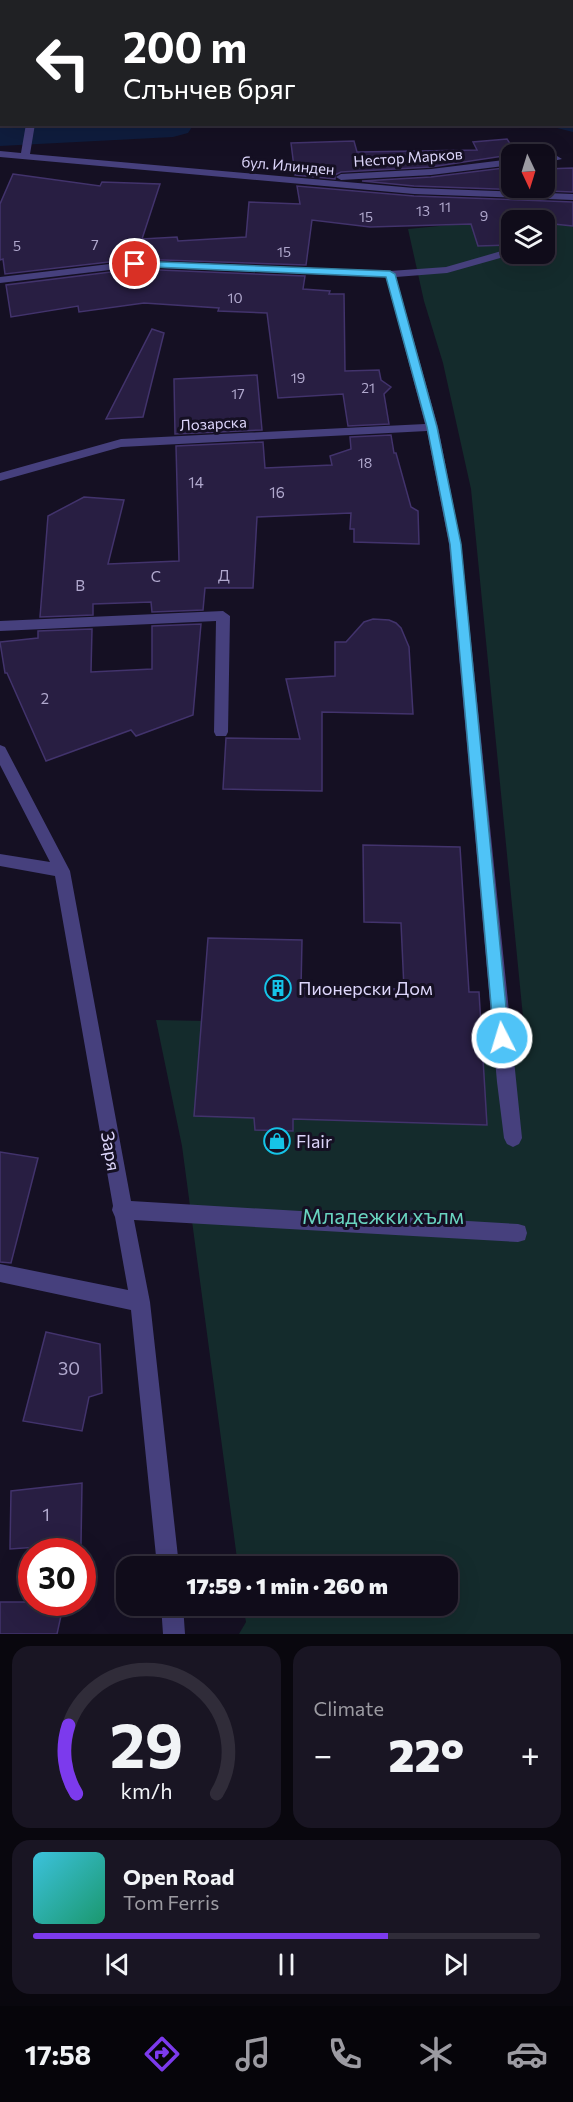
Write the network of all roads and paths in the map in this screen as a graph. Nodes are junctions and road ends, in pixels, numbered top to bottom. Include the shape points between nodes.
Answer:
1 (31, 126) edge
2 (0, 154) edge
3 (25, 156) junction
4 (501, 163) edge
5 (306, 182) junction
6 (573, 197) edge
7 (501, 254) edge
8 (390, 274) junction
9 (0, 280) edge
10 (432, 427) junction
11 (0, 477) edge
12 (0, 626) edge
13 (221, 732) dead end
14 (0, 751) edge
15 (0, 860) edge
16 (62, 871) junction
17 (513, 1138) dead end
18 (121, 1210) junction
19 (518, 1233) dead end
20 (0, 1273) edge
21 (140, 1302) junction
22 (167, 1556) edge
23 (173, 1616) edge
24 (174, 1634) edge

1 - 3 street
2 - 3 street, бул. Илинден
3 - 5 street, бул. Илинден
4 - 5 street, Нестор Марков
5 - 6 street, бул. Илинден
7 - 8 street via 447,270
8 - 9 street via 135,264
8 - 10 street
10 - 11 street, Лозарска via 121,443
10 - 17 street via 455,544
12 - 13 street via 223,616
14 - 16 street, Заря
15 - 16 street
16 - 18 street, Заря
18 - 19 street
18 - 21 street, Заря
20 - 21 street
21 - 22 street, Заря
23 - 24 street

